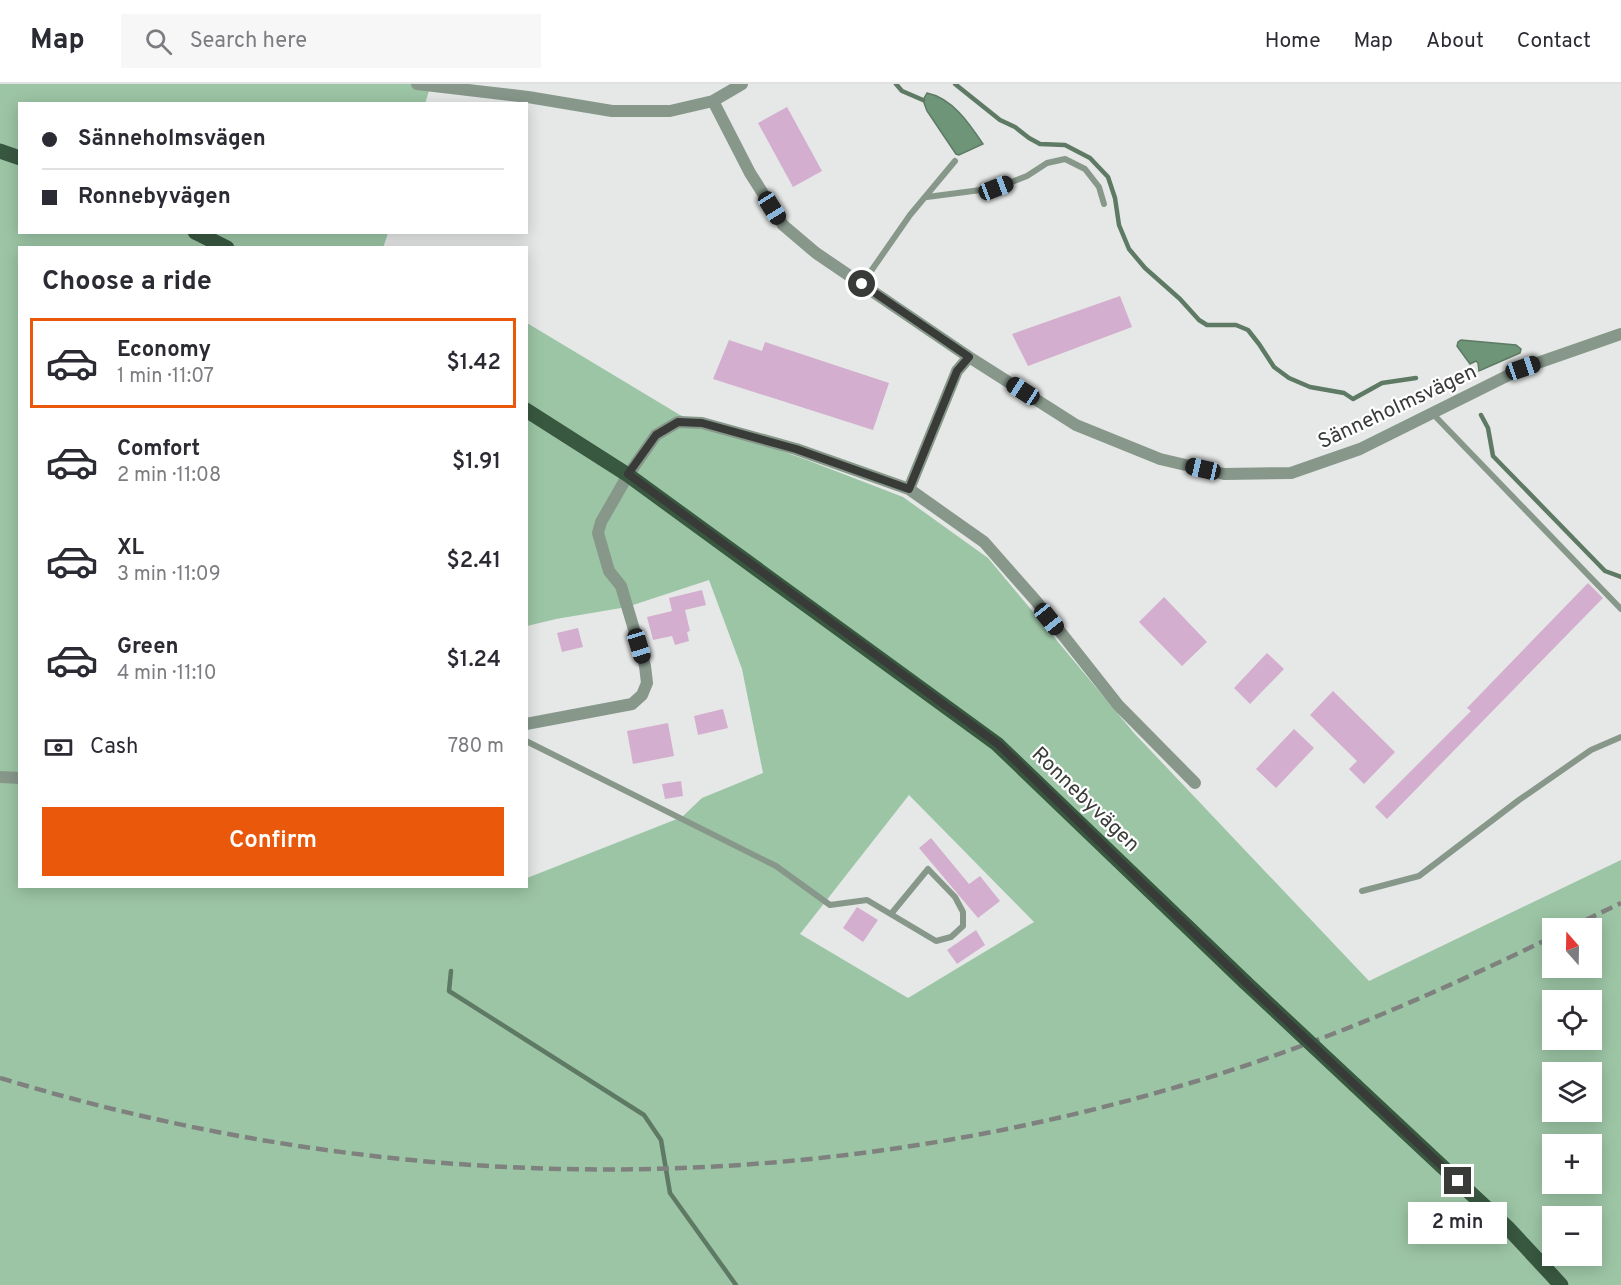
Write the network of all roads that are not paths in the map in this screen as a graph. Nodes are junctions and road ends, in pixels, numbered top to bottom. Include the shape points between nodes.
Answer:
1 (417, 84) edge
2 (742, 84) edge
3 (529, 90) edge
4 (713, 101) junction
5 (0, 150) edge
6 (18, 157) edge
7 (955, 161) dead end
8 (927, 197) junction
9 (1104, 204) dead end
10 (199, 234) edge
11 (223, 246) edge
12 (862, 284) junction
13 (1621, 334) edge
14 (969, 357) junction
15 (528, 411) edge
16 (1433, 413) junction
17 (628, 474) junction
18 (909, 489) junction
19 (1621, 609) edge
20 (528, 724) edge
21 (1621, 737) edge
22 (528, 742) edge
23 (0, 777) edge
24 (18, 778) edge
25 (1195, 783) dead end
26 (1362, 891) dead end
27 (891, 914) junction
28 (1561, 1285) edge

1 - 3 street
2 - 4 street
3 - 4 street via 612,111 670,111
4 - 12 street, Sänneholmsvägen via 750,173 783,225
5 - 6 main road
7 - 8 lane
8 - 9 lane via 996,188 1047,163 1065,159 1085,169 1099,188
8 - 12 lane
10 - 11 main road
12 - 14 street, Sänneholmsvägen
13 - 16 street, Sänneholmsvägen via 1523,368
14 - 16 street, Sänneholmsvägen via 1076,425 1160,459 1224,474 1291,473 1360,449
14 - 18 street via 957,371
15 - 17 main road, Ronnebyvägen
16 - 19 lane
17 - 18 street via 656,435 678,422 702,423 796,449
17 - 20 street via 598,533 609,571 621,586 647,683 633,704
17 - 28 main road, Ronnebyvägen, bridge via 998,744 1509,1229
18 - 25 street via 984,542 1118,705
21 - 26 lane via 1564,769 1419,876
22 - 27 lane via 776,866 830,905 867,900
23 - 24 street
27 - 27 lane via 936,941 951,937 963,926 963,912 955,897 928,869

